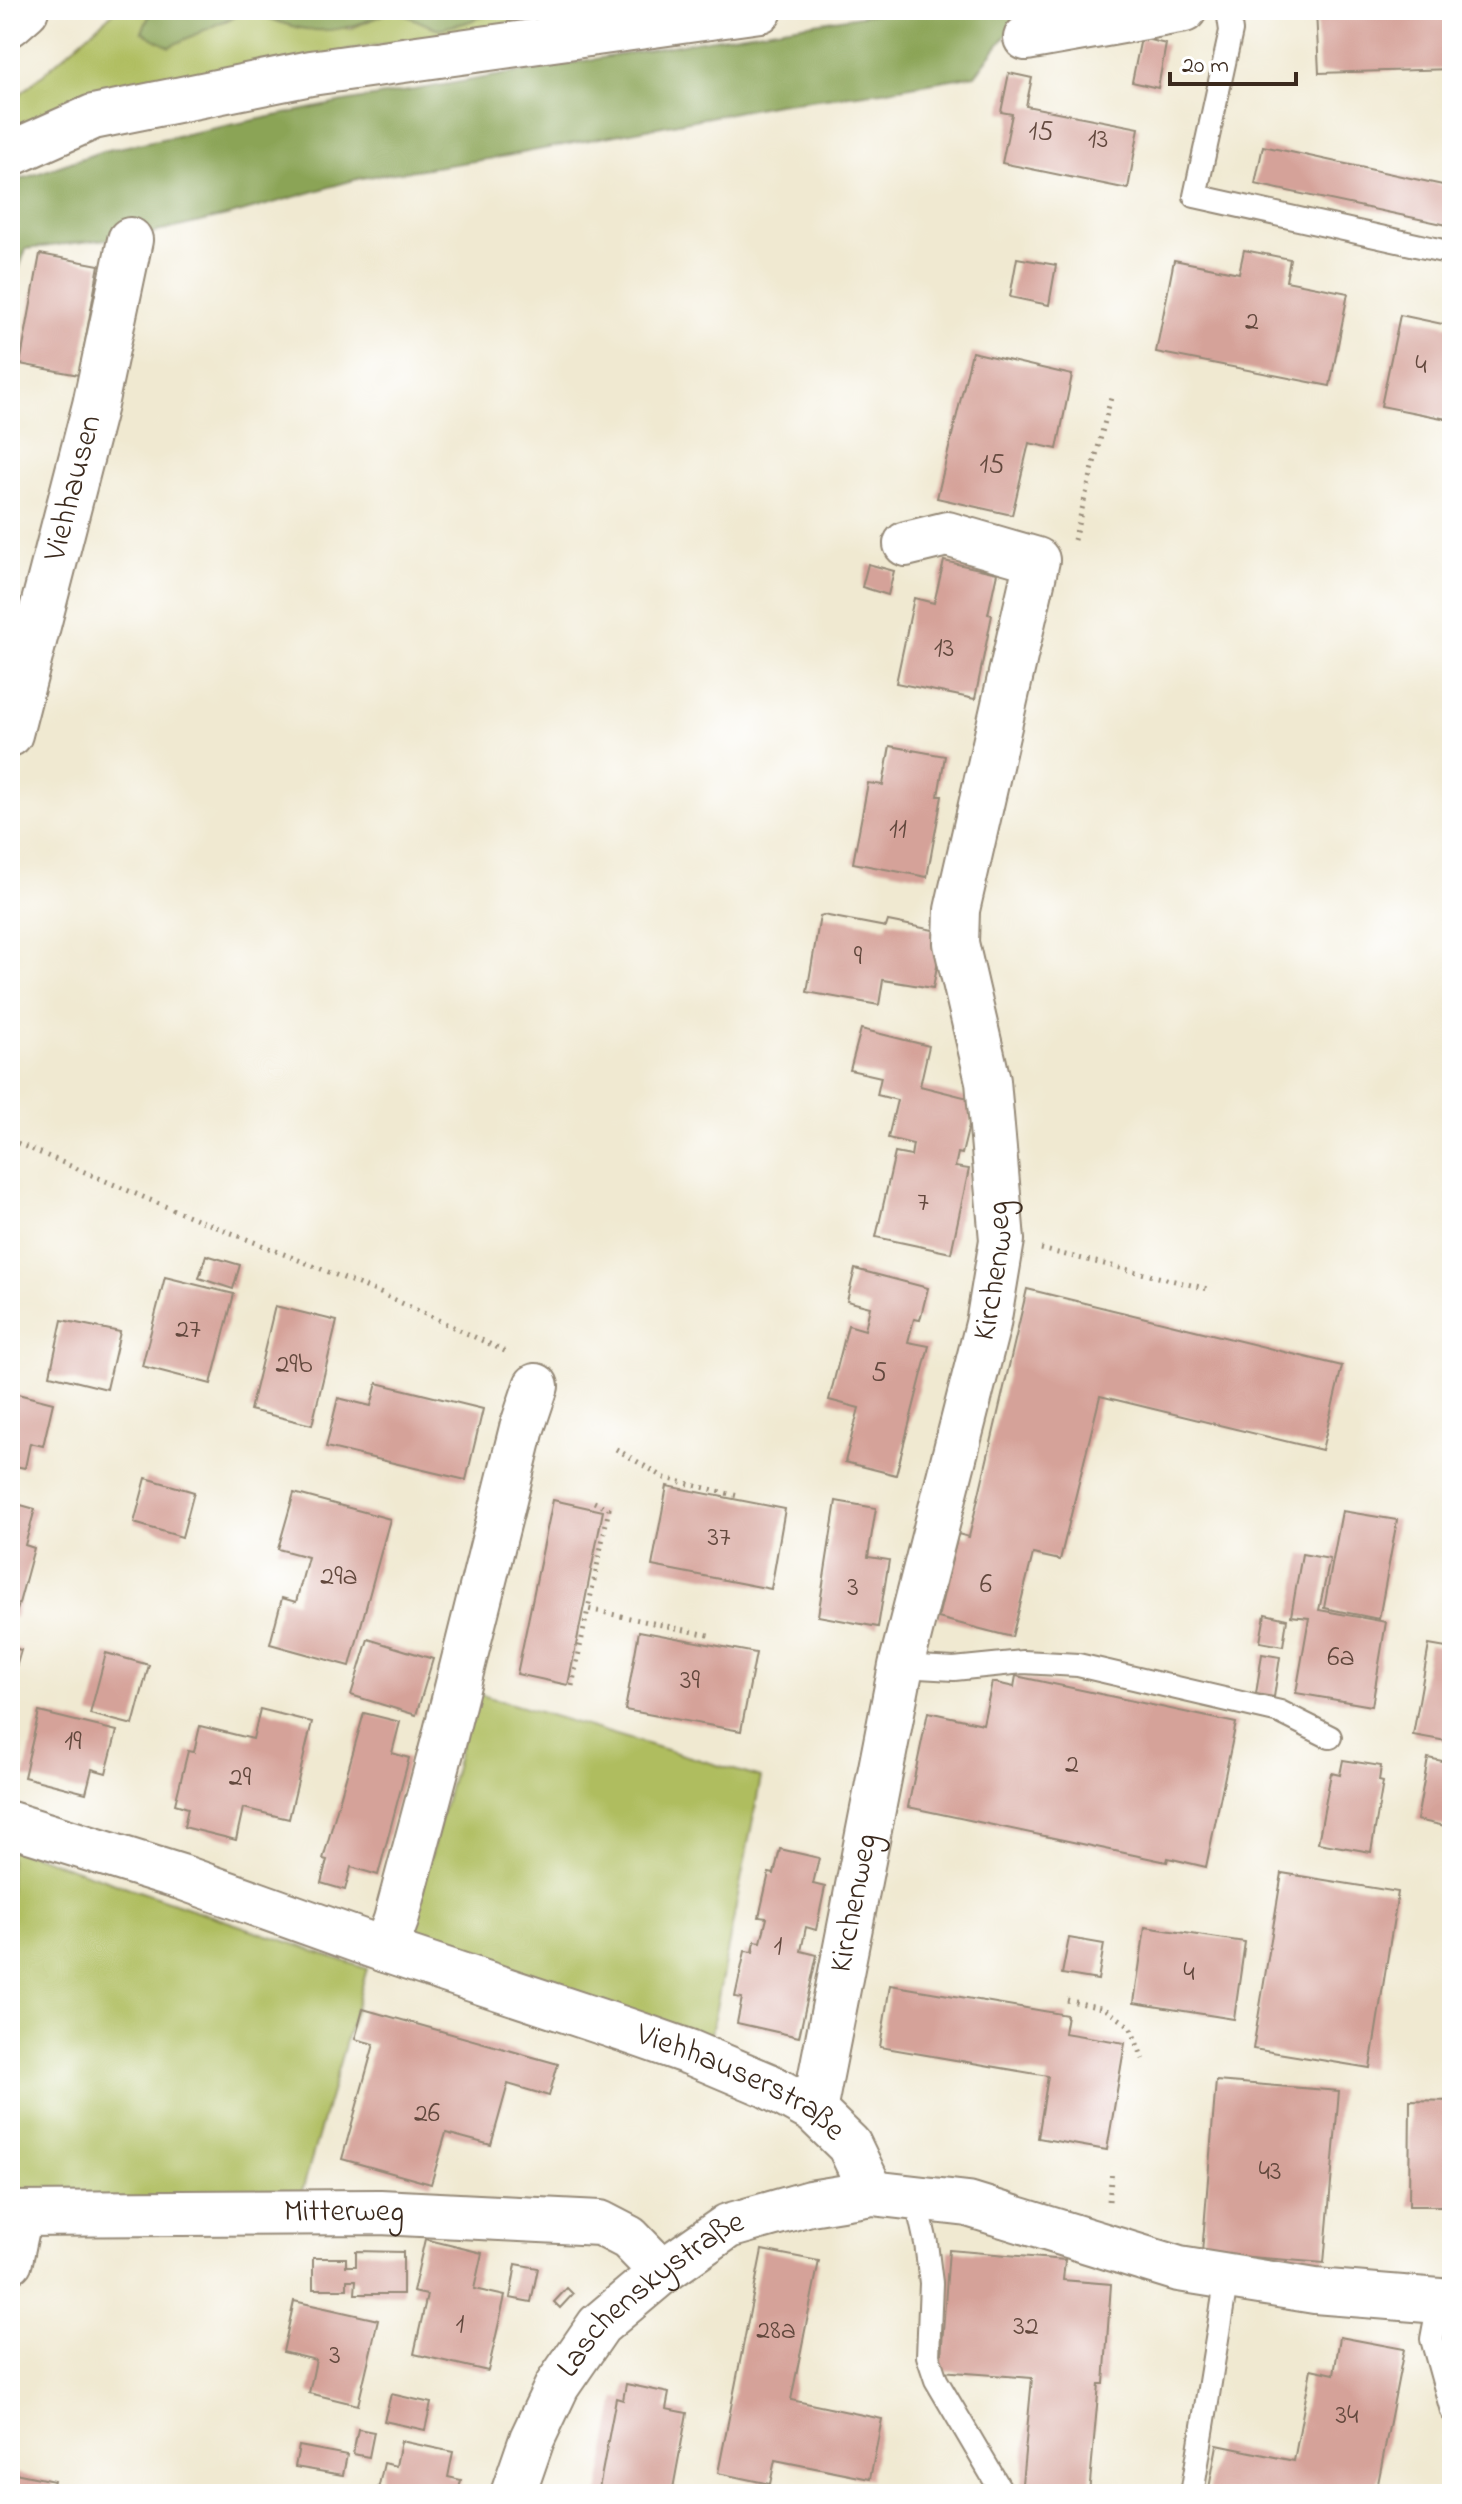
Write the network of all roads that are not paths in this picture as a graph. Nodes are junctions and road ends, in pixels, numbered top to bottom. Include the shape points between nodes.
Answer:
1 (26, 10) edge
2 (760, 10) edge
3 (1184, 10) edge
4 (1228, 10) edge
5 (10, 24) edge
6 (1026, 38) dead end
7 (10, 154) edge
8 (130, 240) dead end
9 (1452, 253) edge
10 (906, 544) dead end
11 (10, 734) edge
12 (536, 1386) road end
13 (901, 1666) junction
14 (1330, 1737) dead end
15 (10, 1824) edge
16 (385, 1950) junction
17 (814, 2111) junction
18 (872, 2193) junction
19 (916, 2198) junction
20 (15, 2214) edge
21 (10, 2261) edge
22 (662, 2272) junction
23 (1227, 2277) junction
24 (1446, 2302) edge
25 (1452, 2411) edge
26 (513, 2494) edge
27 (1003, 2494) edge
28 (1192, 2494) edge

1 - 5 main road
2 - 7 main road via 311,73 93,117
3 - 6 main road
4 - 9 lane via 1231,31 1195,196
8 - 11 main road, Viehhausen via 95,405
10 - 13 main road, Kirchenweg via 947,534 1037,560 957,910 956,943 988,1081 1002,1240 988,1324
12 - 16 main road
13 - 14 lane via 1078,1665 1280,1712
13 - 17 main road, Kirchenweg
15 - 16 main road, Viehhauserstraße via 181,1877
16 - 17 main road, Viehhauserstraße via 689,2052
17 - 18 main road, Viehhauserstraße via 849,2145
18 - 19 main road
18 - 22 main road, Laschenskystraße via 810,2203 728,2226
19 - 23 main road via 968,2204 1179,2269
19 - 27 lane via 931,2283 928,2356 936,2380
20 - 21 main road
20 - 22 main road, Mitterweg via 380,2212 600,2223 629,2238
22 - 26 main road, Laschenskystraße via 599,2325 557,2386
23 - 24 main road
23 - 28 lane
24 - 25 lane via 1432,2339

